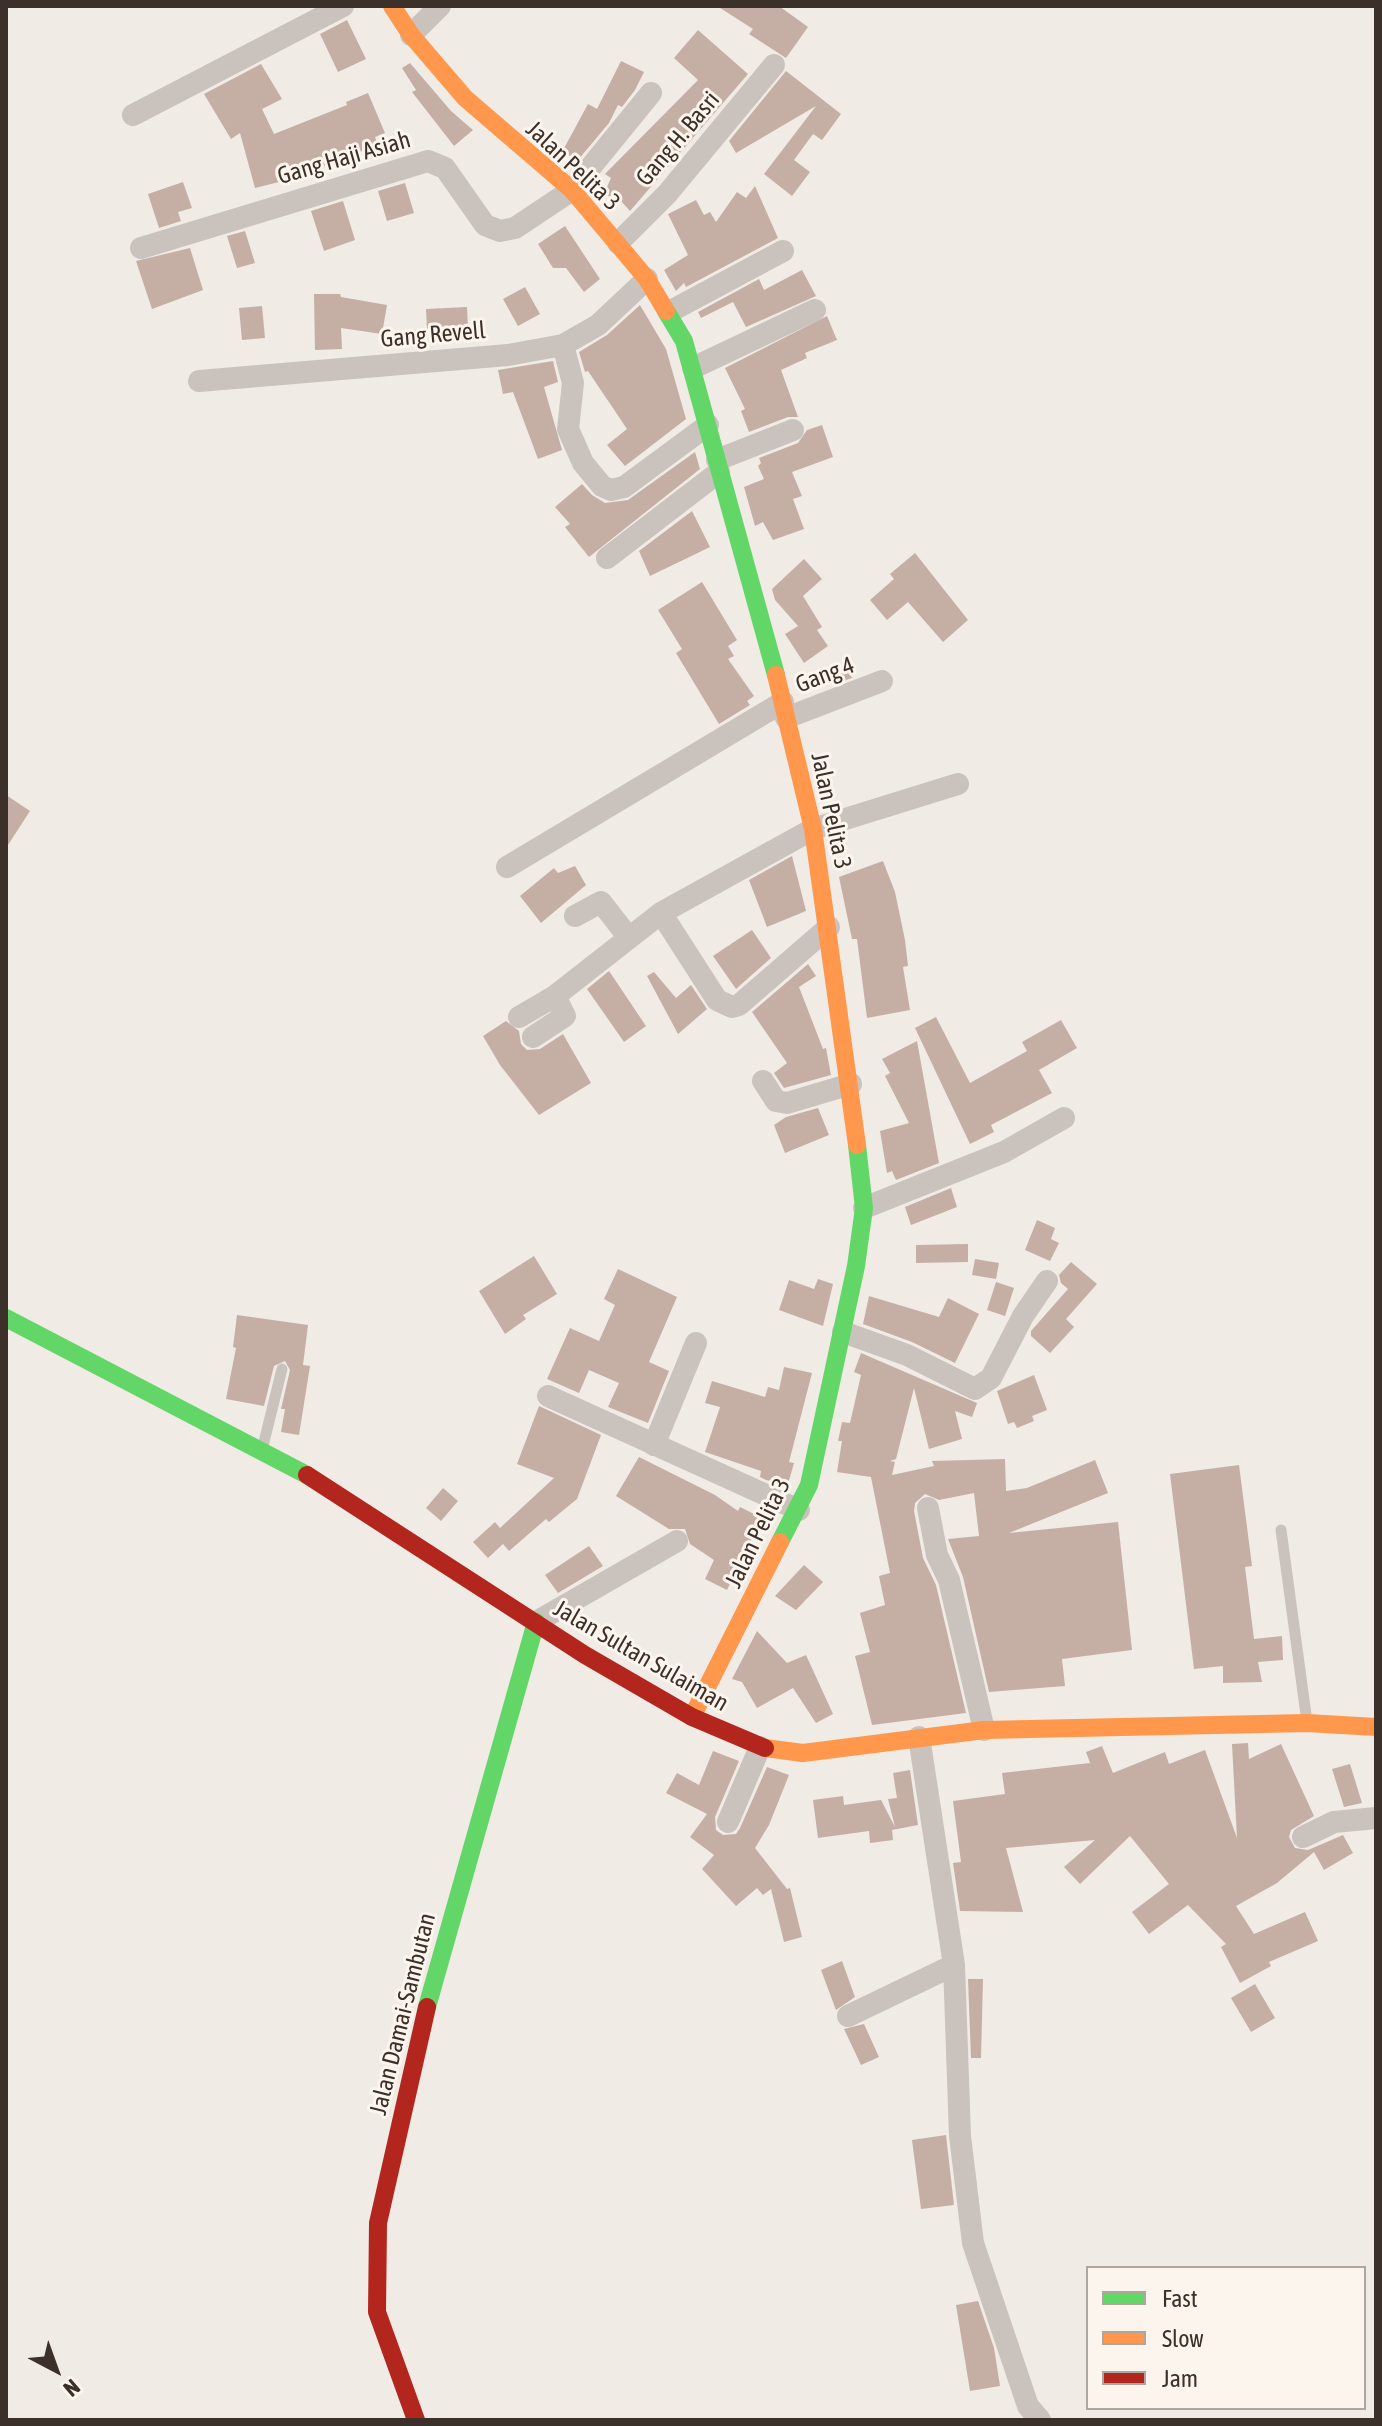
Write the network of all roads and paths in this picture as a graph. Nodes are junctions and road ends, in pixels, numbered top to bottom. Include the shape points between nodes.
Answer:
1 (343, 6) edge
2 (392, 6) edge
3 (440, 6) edge
4 (411, 35) junction
5 (774, 65) dead end
6 (651, 93) dead end
7 (133, 115) dead end
8 (572, 190) junction
9 (618, 243) junction
10 (141, 248) dead end
11 (783, 251) dead end
12 (647, 279) junction
13 (815, 310) dead end
14 (669, 312) junction
15 (563, 345) junction
16 (693, 368) junction
17 (199, 381) dead end
18 (708, 425) junction
19 (793, 430) dead end
20 (718, 466) junction
21 (607, 558) dead end
22 (882, 681) dead end
23 (784, 710) junction
24 (958, 784) dead end
25 (813, 829) junction
26 (507, 867) dead end
27 (661, 913) junction
28 (575, 916) dead end
29 (829, 927) junction
30 (629, 938) junction
31 (555, 996) junction
32 (519, 1017) dead end
33 (533, 1037) dead end
34 (763, 1081) dead end
35 (851, 1084) junction
36 (1064, 1118) dead end
37 (864, 1208) junction
38 (1047, 1281) dead end
39 (6, 1318) edge
40 (843, 1332) junction
41 (696, 1343) dead end
42 (282, 1369) dead end
43 (548, 1396) dead end
44 (654, 1445) junction
45 (262, 1450) junction
46 (928, 1508) dead end
47 (799, 1510) junction
48 (1281, 1530) dead end
49 (677, 1541) dead end
50 (536, 1622) junction
51 (692, 1717) junction
52 (1307, 1723) junction
53 (1376, 1727) edge
54 (984, 1730) junction
55 (919, 1737) junction
56 (760, 1747) junction
57 (1376, 1818) edge
58 (728, 1822) dead end
59 (1303, 1837) dead end
60 (954, 1965) junction
61 (848, 2016) dead end
62 (1030, 2415) edge
63 (416, 2420) edge

1 - 7 street
2 - 4 street, Jalan Pelita 3
3 - 4 street
4 - 8 street, Jalan Pelita 3 via 465,98
5 - 9 street, Gang H. Basri via 667,194
6 - 8 street
8 - 9 street, Jalan Pelita 3
8 - 10 street, Gang Haji Asiah via 515,228 500,231 485,225 445,168 436,161 414,162
9 - 12 street, Jalan Pelita 3
11 - 14 street
12 - 14 street, Jalan Pelita 3
12 - 15 street, Gang Revell via 598,325
13 - 16 street
14 - 16 street, Jalan Pelita 3
15 - 17 street, Gang Revell via 508,355
15 - 18 street via 573,383 568,429 583,463 602,486 624,487
16 - 18 street, Jalan Pelita 3
18 - 20 street, Jalan Pelita 3
19 - 20 street
20 - 21 street
20 - 23 street, Jalan Pelita 3
22 - 23 street, Gang 4
23 - 25 street, Jalan Pelita 3
23 - 26 street, Gang 4
24 - 25 street
25 - 27 street
25 - 29 street, Jalan Pelita 3
27 - 29 street via 717,1000 732,1007
27 - 30 street
28 - 30 street via 601,902
29 - 35 street, Jalan Pelita 3
30 - 31 street
31 - 32 street
31 - 33 street via 565,1016
34 - 35 street via 776,1101 787,1103
35 - 37 street, Jalan Pelita 3
36 - 37 street via 1004,1152
37 - 40 street, Jalan Pelita 3
38 - 40 street via 991,1378 975,1389 907,1355
39 - 45 street, Jalan Sultan Sulaiman
40 - 47 street, Jalan Pelita 3 via 816,1458
41 - 44 street
42 - 45 lane
43 - 44 street
44 - 47 street
45 - 50 street, Jalan Sultan Sulaiman
46 - 54 street
47 - 51 street, Jalan Pelita 3
48 - 52 lane
49 - 50 street
50 - 51 street, Jalan Sultan Sulaiman
50 - 63 street, Jalan Damai-Sambutan via 424,2017 378,2223 377,2312
51 - 56 street, Jalan Sultan Sulaiman
52 - 53 street, Jalan Sultan Sulaiman
52 - 54 street, Jalan Sultan Sulaiman
54 - 55 street, Jalan Sultan Sulaiman
55 - 56 street, Jalan Sultan Sulaiman via 803,1753
55 - 60 street
56 - 58 street
57 - 59 street via 1334,1822
60 - 61 street
60 - 62 street via 960,2136 973,2243

